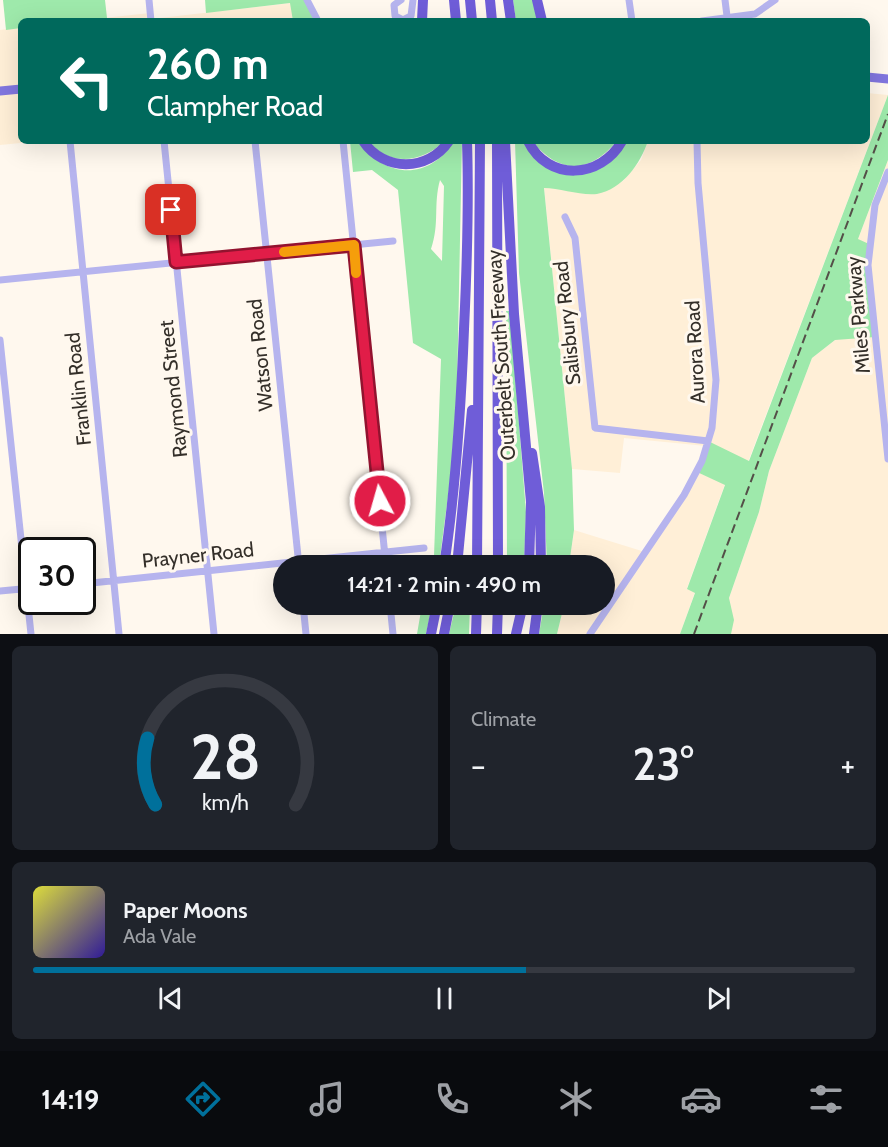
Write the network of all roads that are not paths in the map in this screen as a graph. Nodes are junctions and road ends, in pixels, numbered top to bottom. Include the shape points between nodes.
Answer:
1 (149, 0) edge
2 (307, 0) edge
3 (401, 0) edge
4 (413, 0) edge
5 (423, 0) edge
6 (454, 0) edge
7 (470, 0) edge
8 (490, 0) edge
9 (508, 0) edge
10 (537, 0) edge
11 (629, 0) edge
12 (725, 0) edge
13 (775, 0) edge
14 (727, 16) junction
15 (151, 18) edge
16 (316, 18) edge
17 (399, 18) edge
18 (407, 18) edge
19 (422, 18) edge
20 (456, 18) edge
21 (472, 18) edge
22 (492, 18) edge
23 (511, 18) edge
24 (541, 18) edge
25 (632, 18) edge
26 (717, 18) edge
27 (871, 78) edge
28 (888, 79) edge
29 (18, 89) edge
30 (0, 91) edge
31 (70, 144) edge
32 (164, 144) edge
33 (255, 144) edge
34 (343, 144) edge
35 (366, 144) edge
36 (446, 144) edge
37 (467, 144) edge
38 (480, 144) edge
39 (497, 144) edge
40 (505, 144) edge
41 (530, 144) edge
42 (619, 144) edge
43 (697, 144) edge
44 (888, 172) edge
45 (565, 217) dead end
46 (393, 241) dead end
47 (354, 245) junction
48 (266, 254) junction
49 (176, 262) junction
50 (83, 272) junction
51 (0, 280) edge
52 (478, 338) junction
53 (0, 340) edge
54 (524, 422) junction
55 (708, 441) junction
56 (888, 459) edge
57 (23, 537) edge
58 (424, 548) dead end
59 (385, 552) junction
60 (297, 555) edge
61 (361, 555) edge
62 (385, 555) edge
63 (446, 555) edge
64 (458, 555) edge
65 (477, 555) edge
66 (498, 555) edge
67 (529, 555) edge
68 (540, 555) edge
69 (273, 565) edge
70 (208, 570) junction
71 (114, 582) junction
72 (96, 583) edge
73 (18, 589) edge
74 (0, 591) edge
75 (30, 615) edge
76 (304, 615) edge
77 (391, 615) edge
78 (435, 615) edge
79 (448, 615) edge
80 (477, 615) edge
81 (498, 615) edge
82 (520, 615) edge
83 (537, 615) edge
84 (497, 630) edge
85 (31, 634) edge
86 (119, 634) edge
87 (214, 634) edge
88 (306, 634) edge
89 (393, 634) edge
90 (431, 634) edge
91 (444, 634) edge
92 (476, 634) edge
93 (516, 634) edge
94 (534, 634) edge
95 (590, 634) edge

1 - 15 street
2 - 16 street
3 - 17 street via 393,11
4 - 18 street via 411,16
5 - 19 highway
6 - 20 highway
7 - 21 highway
8 - 22 highway
9 - 23 highway
10 - 24 highway
11 - 25 street
12 - 14 street
13 - 14 street via 755,14
14 - 26 street
27 - 28 main road
29 - 30 main road
31 - 50 street, Franklin Road
32 - 49 street, Raymond Street
33 - 48 street, Watson Road
34 - 47 street
35 - 36 highway via 380,158 405,165 431,159
37 - 63 highway via 463,360
38 - 52 highway, Outerbelt South Freeway
39 - 66 highway, Outerbelt South Freeway
40 - 54 highway, Outerbelt South Freeway
41 - 42 highway via 544,161 574,171 604,162
43 - 55 street, Aurora Road via 716,380
44 - 56 street, Miles Parkway via 875,205 867,265
45 - 55 street, Salisbury Road via 575,238 595,428
46 - 47 street
47 - 48 street
47 - 59 street
48 - 49 street
48 - 60 street, Watson Road
49 - 50 street
49 - 70 street, Raymond Street
50 - 51 street
50 - 71 street, Franklin Road
52 - 64 highway, Outerbelt South Freeway
52 - 65 highway, Outerbelt South Freeway
53 - 57 street
54 - 67 highway, Outerbelt South Freeway via 531,502
54 - 68 highway via 536,471
55 - 95 street, Aurora Road via 684,495
58 - 59 street, Prayner Road
59 - 61 street, Prayner Road
59 - 62 street
69 - 70 street, Prayner Road
70 - 71 street, Prayner Road
70 - 87 street, Raymond Street
71 - 72 street, Prayner Road
71 - 86 street, Franklin Road
73 - 74 street
75 - 85 street
76 - 88 street
77 - 89 street
78 - 90 highway
79 - 91 highway
80 - 92 highway
81 - 84 highway
82 - 93 highway
83 - 94 highway

